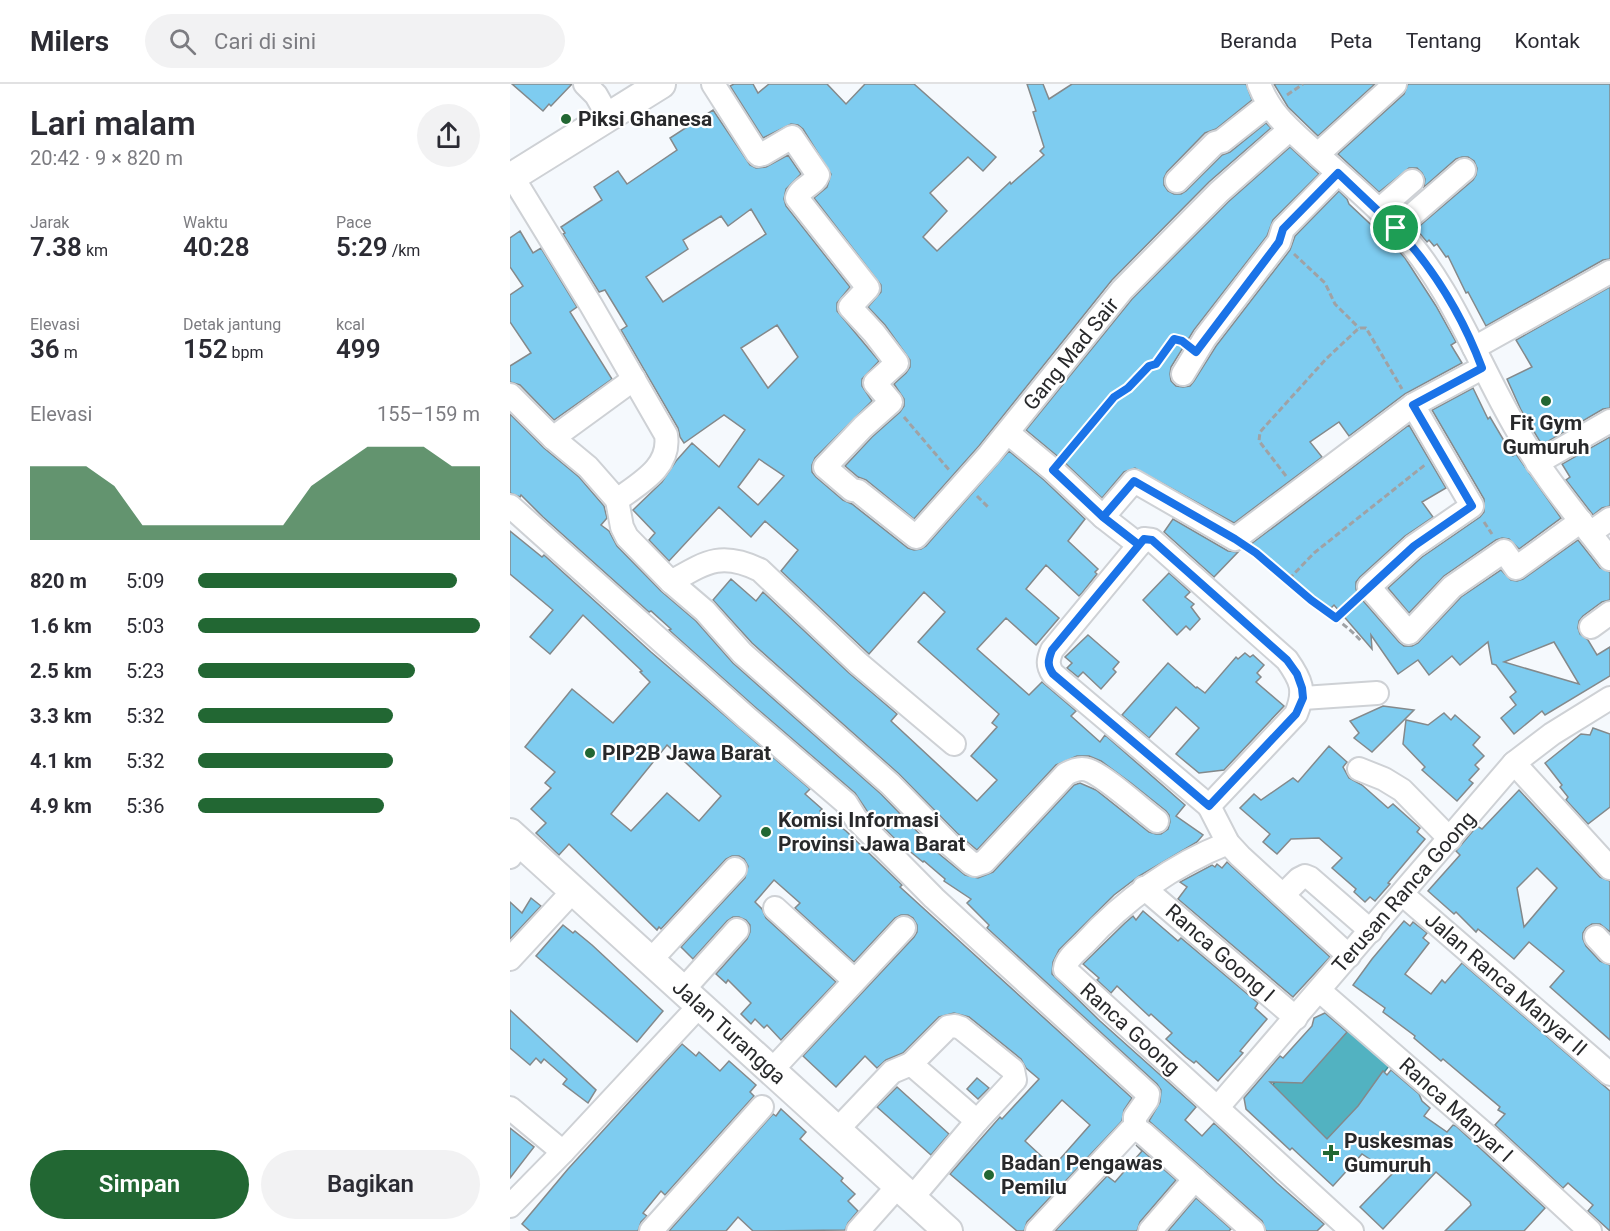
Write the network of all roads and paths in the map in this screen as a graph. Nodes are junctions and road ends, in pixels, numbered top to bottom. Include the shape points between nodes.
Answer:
1 (585, 84) edge
2 (661, 84) edge
3 (712, 84) edge
4 (1259, 84) edge
5 (1395, 84) edge
6 (1269, 108) junction
7 (608, 116) junction
8 (1289, 130) junction
9 (1318, 154) junction
10 (1464, 170) dead end
11 (1338, 173) junction
12 (511, 177) edge
13 (1177, 181) dead end
14 (1412, 181) dead end
15 (1379, 210) junction
16 (1396, 228) junction
17 (1279, 242) junction
18 (1610, 272) edge
19 (1359, 328) junction
20 (1196, 352) junction
21 (1478, 358) junction
22 (1183, 374) dead end
23 (634, 379) junction
24 (510, 395) edge
25 (891, 402) junction
26 (1413, 405) junction
27 (1610, 421) edge
28 (1008, 432) junction
29 (553, 438) junction
30 (1442, 452) junction
31 (1537, 463) junction
32 (1053, 470) junction
33 (963, 484) junction
34 (1298, 492) junction
35 (617, 500) junction
36 (510, 506) edge
37 (1472, 506) junction
38 (989, 508) dead end
39 (1103, 517) junction
40 (1610, 519) edge
41 (1586, 527) junction
42 (1235, 539) junction
43 (1139, 545) junction
44 (1504, 551) junction
45 (1610, 559) edge
46 (1289, 579) junction
47 (671, 582) junction
48 (1369, 587) junction
49 (1610, 614) edge
50 (1336, 618) junction
51 (1591, 627) dead end
52 (1361, 641) dead end
53 (1377, 693) dead end
54 (1303, 698) junction
55 (1610, 698) edge
56 (954, 744) dead end
57 (1514, 763) junction
58 (1359, 769) dead end
59 (1209, 806) junction
60 (1157, 821) dead end
61 (1450, 838) junction
62 (1228, 843) junction
63 (513, 844) edge
64 (1606, 855) edge
65 (735, 869) dead end
66 (1144, 888) junction
67 (573, 891) junction
68 (1402, 894) junction
69 (1283, 896) junction
70 (775, 908) dead end
71 (904, 927) dead end
72 (737, 930) dead end
73 (1371, 931) junction
74 (1349, 956) junction
75 (510, 959) edge
76 (650, 961) junction
77 (854, 980) junction
78 (1320, 991) junction
79 (692, 997) junction
80 (1296, 1018) junction
81 (911, 1064) junction
82 (772, 1070) junction
83 (1610, 1074) edge
84 (762, 1107) dead end
85 (1218, 1107) junction
86 (510, 1108) edge
87 (977, 1121) junction
88 (1135, 1128) junction
89 (837, 1130) junction
90 (563, 1152) junction
91 (1196, 1179) junction
92 (905, 1192) junction
93 (511, 1203) edge
94 (1161, 1227) edge
95 (651, 1231) edge
96 (858, 1231) edge
97 (948, 1231) edge
98 (1037, 1231) edge
99 (1253, 1231) edge
100 (1352, 1231) edge
101 (1590, 1231) edge

1 - 7 street
2 - 7 main road
3 - 25 street via 759,155 792,137 818,175 797,198 868,288 850,307 897,363 875,383
4 - 6 street
5 - 9 street
6 - 8 street
6 - 13 street via 1215,143
7 - 12 main road
8 - 9 street
8 - 28 street, Gang Mad Sair via 1219,192 1122,290
9 - 11 street
10 - 16 street
11 - 15 street
11 - 17 street via 1283,229
12 - 23 street
14 - 15 street
15 - 16 street
16 - 21 street via 1435,277
17 - 19 path via 1325,283 1335,304
17 - 20 street
18 - 21 street
19 - 26 path via 1366,328
19 - 34 path via 1326,359 1258,437
20 - 22 street
20 - 32 path via 1174,339 1156,364 1114,397
21 - 26 street
21 - 31 street
23 - 29 street
23 - 35 street via 662,426 668,447 652,474
24 - 29 street
25 - 33 path
25 - 33 street, Gang Mad Sair via 825,467 915,537
26 - 30 street
26 - 34 street
27 - 31 street
28 - 32 street
28 - 33 street, Gang Mad Sair
29 - 35 street via 588,467
30 - 37 street
30 - 46 path via 1314,553
31 - 41 street
32 - 39 street
33 - 38 path
34 - 42 street
35 - 47 street via 627,537
36 - 88 street via 846,803 856,819 934,898 1148,1094 1135,1117
37 - 44 path
37 - 48 street via 1414,546
39 - 42 street via 1134,481
39 - 43 street
40 - 41 street
41 - 44 street via 1516,568
41 - 45 street
42 - 46 path
43 - 54 street via 1144,539 1152,540 1287,660 1297,674
43 - 59 street via 1052,650 1048,667
44 - 48 street via 1452,587 1409,633
46 - 50 path
47 - 56 street via 700,566 723,560 741,561 760,570 858,663
47 - 60 street via 705,611 742,653 890,784 975,866 984,862 1066,774 1077,769 1102,778
48 - 50 path
49 - 51 street
50 - 52 path
53 - 54 street
54 - 59 street via 1296,714
55 - 57 street, Terusan Ranca Goong
57 - 61 street, Terusan Ranca Goong
57 - 64 street
58 - 61 street via 1402,790
59 - 62 street
61 - 68 street, Terusan Ranca Goong
62 - 66 street, Ranca Goong
62 - 69 street
63 - 67 main road, Jalan Turangga
65 - 76 street
66 - 80 street, Ranca Goong I
66 - 85 street, Ranca Goong via 1093,934 1065,969
67 - 75 street
67 - 76 main road, Jalan Turangga
68 - 73 street, Terusan Ranca Goong
68 - 83 street, Jalan Ranca Manyar II
69 - 73 street via 1305,876
69 - 74 street
70 - 77 street
71 - 77 street
72 - 79 street
73 - 74 street, Terusan Ranca Goong
74 - 78 street, Terusan Ranca Goong
76 - 79 main road, Jalan Turangga
77 - 82 street
78 - 80 street, Terusan Ranca Goong
78 - 101 street, Ranca Manyar I
79 - 82 main road, Jalan Turangga
79 - 90 street
80 - 85 street, Terusan Ranca Goong
81 - 87 street
81 - 87 street via 948,1027 955,1026 1013,1070 1015,1080
81 - 89 street via 892,1072
82 - 89 main road, Jalan Turangga
84 - 95 street
85 - 100 street, Ranca Goong
86 - 90 street
87 - 92 street
88 - 91 street
88 - 98 street
89 - 92 main road, Jalan Turangga
90 - 93 street
91 - 94 street
91 - 99 street
92 - 96 street
92 - 97 main road, Jalan Turangga

